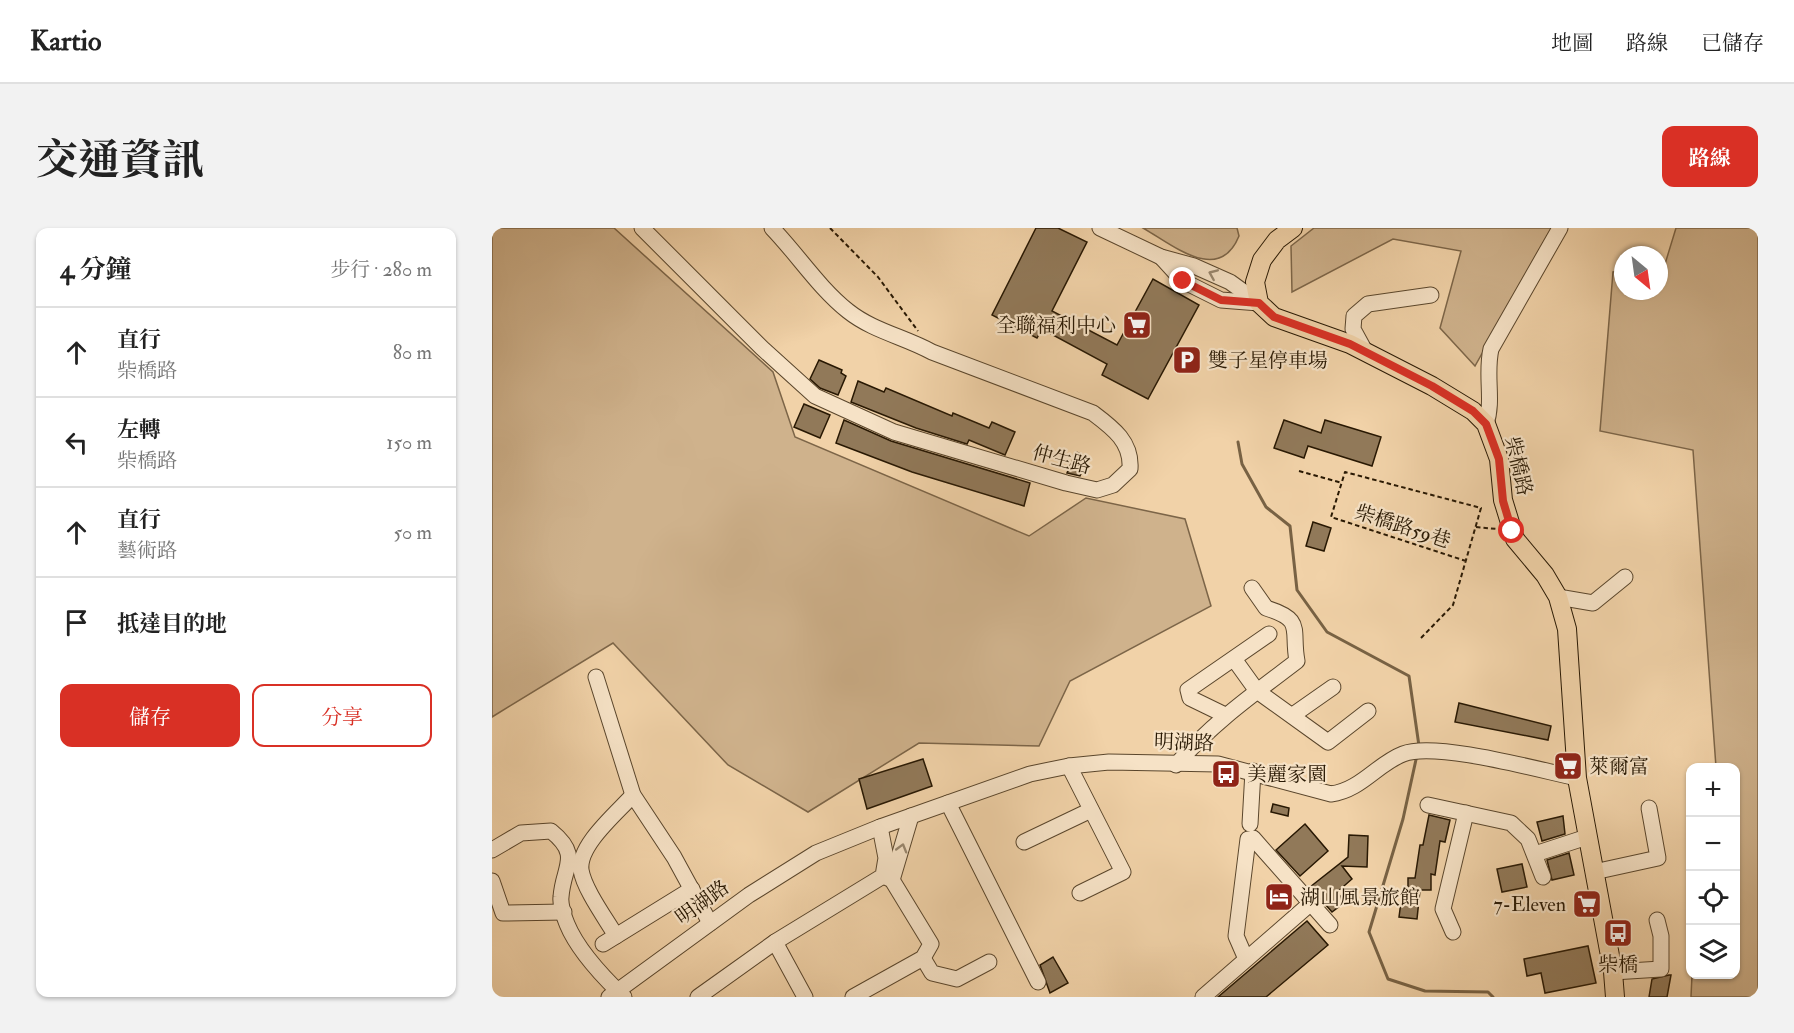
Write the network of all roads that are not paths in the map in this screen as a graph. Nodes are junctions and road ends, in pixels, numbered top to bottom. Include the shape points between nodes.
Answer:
1 (642, 228) edge
2 (772, 228) edge
3 (1100, 228) edge
4 (1293, 228) edge
5 (1560, 228) edge
6 (1431, 296) dead end
7 (1259, 303) junction
8 (1365, 351) junction
9 (1486, 424) junction
10 (1624, 578) dead end
11 (1252, 588) dead end
12 (1558, 597) junction
13 (1269, 634) dead end
14 (1234, 659) junction
15 (596, 677) dead end
16 (1333, 687) dead end
17 (1257, 691) junction
18 (1368, 711) dead end
19 (1225, 715) junction
20 (1293, 715) junction
21 (1176, 765) junction
22 (1069, 766) junction
23 (1253, 771) junction
24 (1577, 778) junction
25 (633, 795) junction
26 (948, 803) junction
27 (1428, 805) dead end
28 (1649, 808) dead end
29 (1091, 810) junction
30 (1466, 813) junction
31 (911, 816) junction
32 (880, 826) junction
33 (1250, 834) junction
34 (1587, 837) junction
35 (1024, 842) dead end
36 (492, 850) edge
37 (1535, 854) junction
38 (1594, 872) junction
39 (1543, 877) dead end
40 (888, 878) junction
41 (492, 881) edge
42 (692, 889) junction
43 (1080, 893) dead end
44 (1311, 903) junction
45 (564, 912) junction
46 (1657, 920) dead end
47 (710, 923) junction
48 (1330, 924) dead end
49 (1453, 932) dead end
50 (775, 942) junction
51 (923, 958) junction
52 (1246, 959) junction
53 (989, 962) dead end
54 (1613, 972) junction
55 (1038, 982) dead end
56 (617, 995) edge
57 (698, 997) edge
58 (805, 997) edge
59 (853, 997) edge
60 (1203, 997) edge
61 (1615, 997) edge

1 - 2 street, 仲生路 via 815,396 894,432 1066,483 1097,490 1113,485 1130,469 1126,443 1093,413 932,352 849,312
3 - 7 street via 1161,256 1183,281 1221,300
4 - 7 main road via 1277,240 1262,260 1255,282
5 - 9 street via 1491,349 1487,364 1490,411
6 - 8 street via 1368,304 1354,316 1353,329
7 - 8 main road, 柴橋路 via 1274,317
8 - 9 main road, 柴橋路 via 1432,386 1473,411
9 - 12 main road, 柴橋路 via 1499,459 1503,501 1512,531
10 - 12 street via 1593,603
11 - 17 street via 1266,608 1286,614 1296,629 1297,661
12 - 24 main road, 柴橋路 via 1567,629
13 - 14 street
14 - 17 street
14 - 19 street via 1188,690 1190,698 1198,704
15 - 25 street
16 - 20 street
17 - 19 street
17 - 20 street
18 - 20 street via 1328,742
19 - 21 street
21 - 22 street, 明湖路 via 1109,762
21 - 23 street, 明湖路 via 1218,764
22 - 26 street, 明湖路 via 1030,774
22 - 29 street
23 - 24 street, 明湖路 via 1331,794 1362,783 1382,766 1410,752 1427,749
23 - 33 street
24 - 34 main road
25 - 42 street
25 - 42 street via 592,838 581,870 610,940
26 - 31 street, 明湖路
26 - 55 street
27 - 30 street
28 - 38 street via 1658,858
29 - 35 street
29 - 43 street via 1123,872
30 - 37 street via 1511,823 1528,838
30 - 49 street via 1443,909
31 - 32 street, 明湖路
40 -> 31 street
32 - 40 street
32 - 47 street, 明湖路 via 816,853
33 - 44 street
33 - 52 street via 1236,936
34 - 37 street
34 - 38 main road
36 - 45 street via 521,834 551,831 563,841 571,860 560,898
37 - 39 street
38 - 54 main road
40 - 50 street
40 - 51 street via 931,944
41 - 45 street via 503,913
42 - 47 street
44 - 48 street
44 - 52 street
45 - 56 street via 586,955
46 - 54 street via 1661,969
47 - 56 street, 明湖路
50 - 57 street
50 - 58 street
51 - 53 street via 932,973 957,979
51 - 59 street
52 - 60 street
54 - 61 main road

